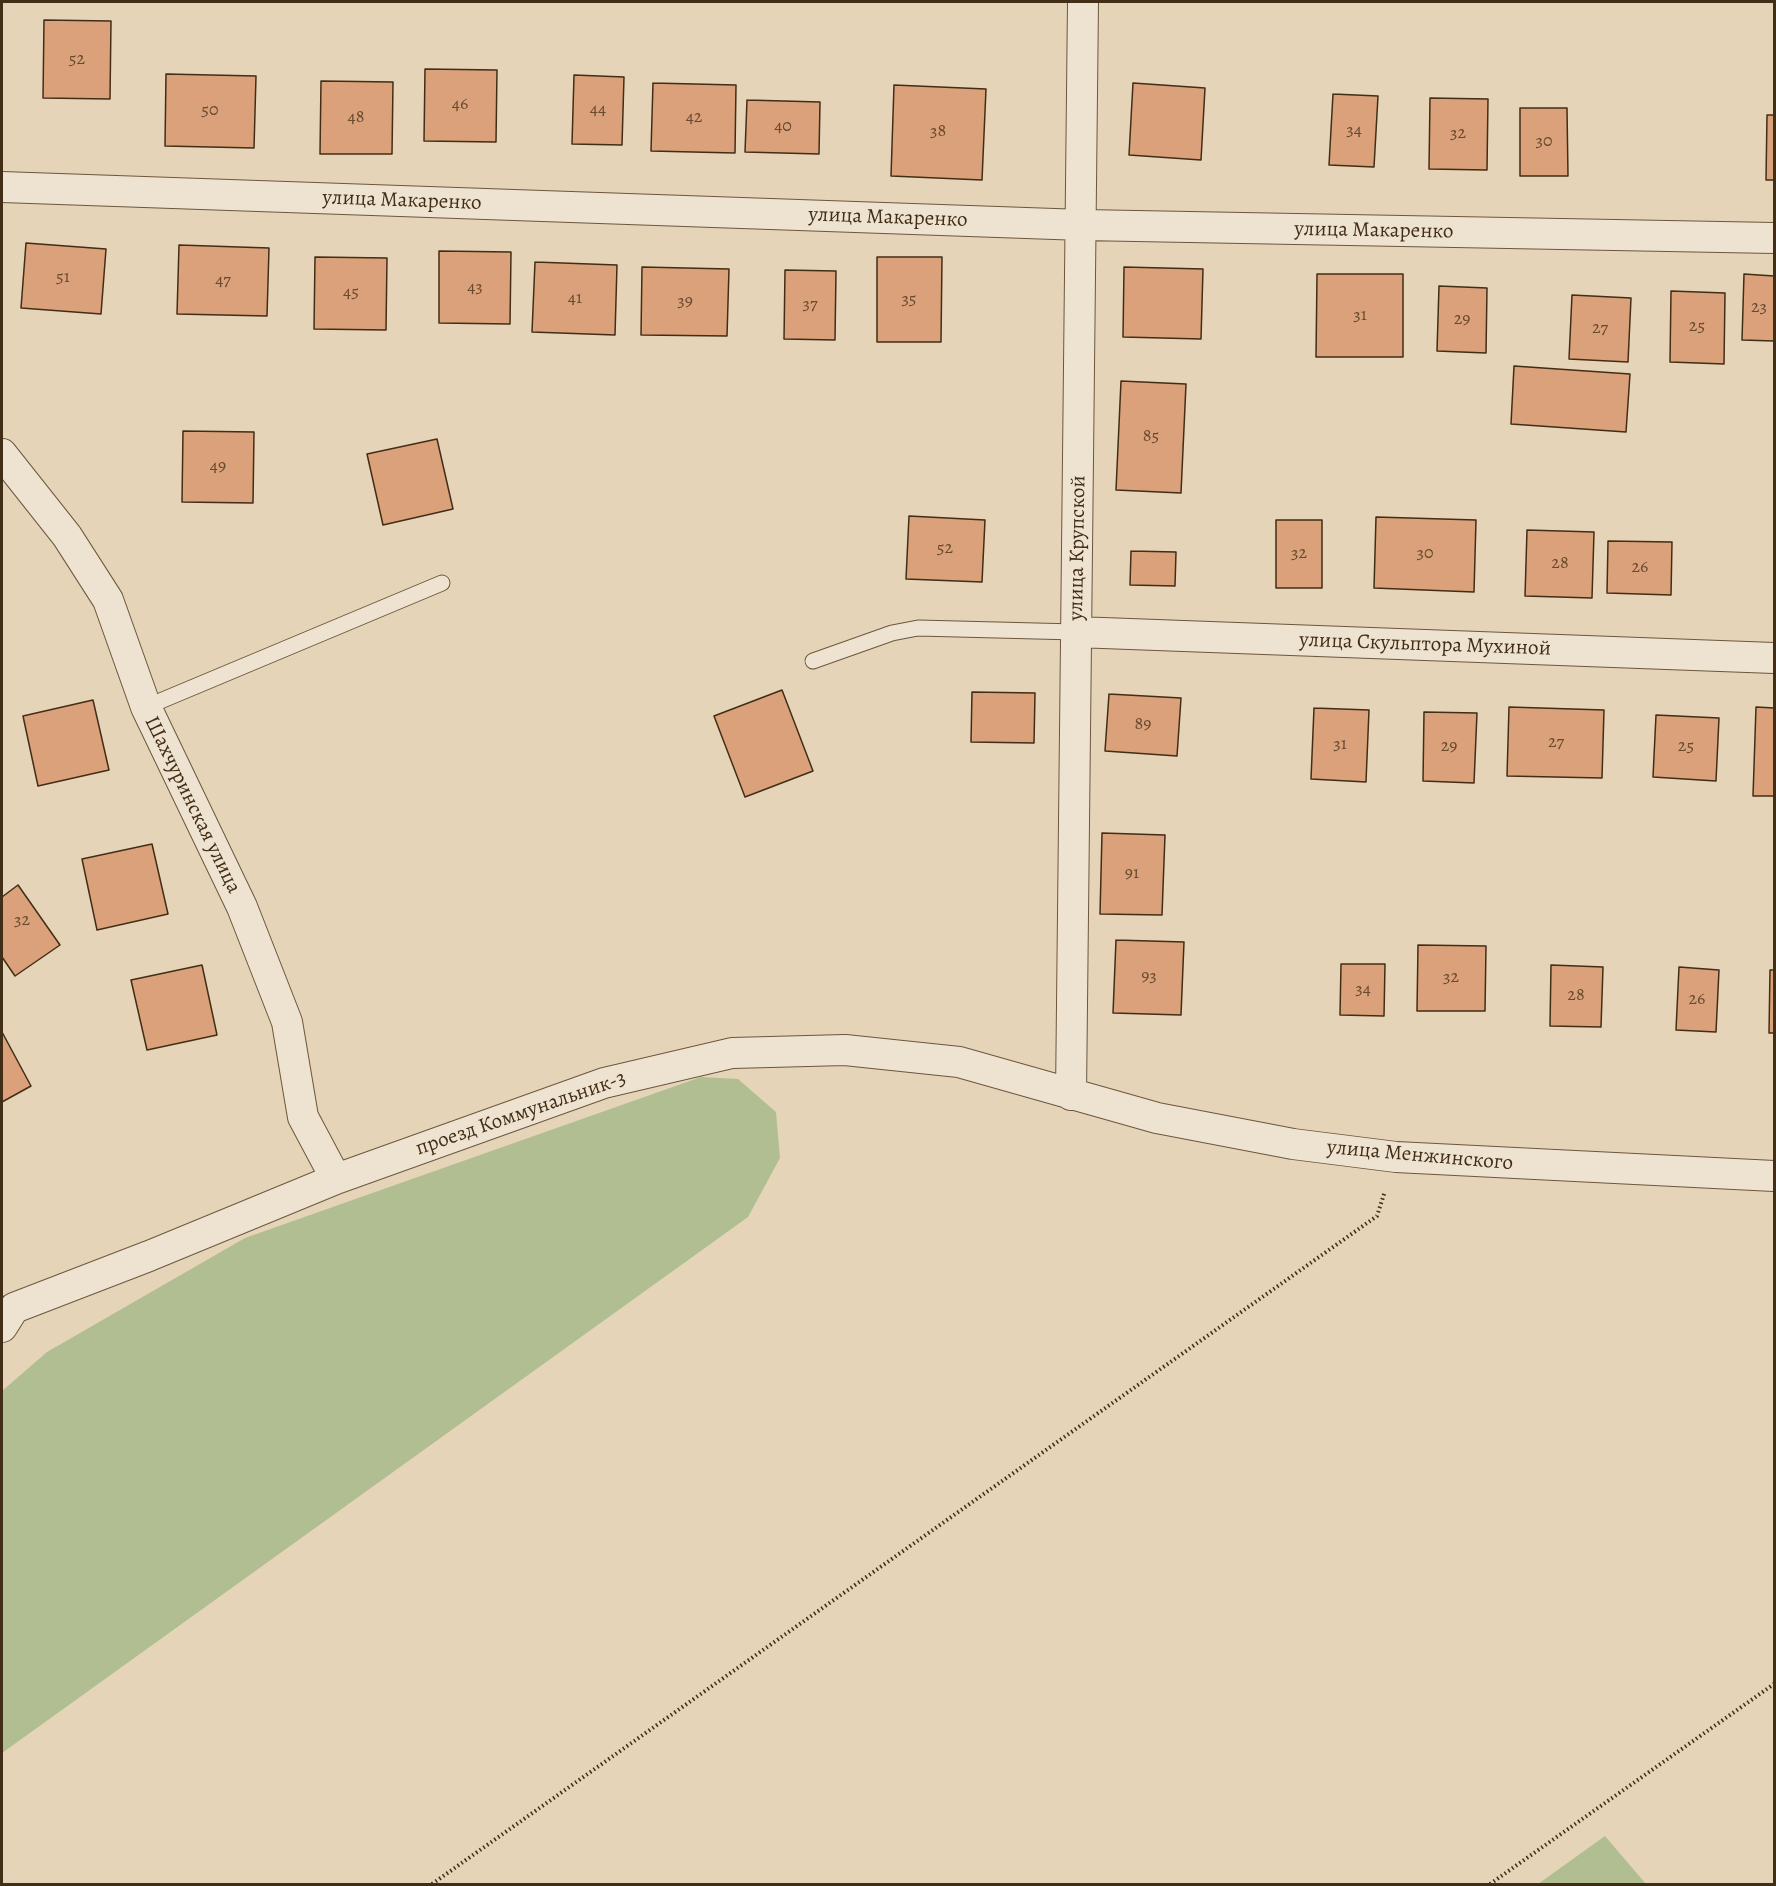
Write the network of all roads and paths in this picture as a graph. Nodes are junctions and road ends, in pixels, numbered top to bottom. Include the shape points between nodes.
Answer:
1 (1083, 2) edge
2 (2, 187) edge
3 (1083, 225) junction
4 (1774, 238) edge
5 (2, 454) edge
6 (442, 584) dead end
7 (1076, 633) junction
8 (1774, 658) edge
9 (813, 661) dead end
10 (146, 707) junction
11 (1071, 1095) junction
12 (1396, 1157) junction
13 (1774, 1176) edge
14 (336, 1179) junction
15 (6, 1314) edge
16 (1774, 1684) edge
17 (432, 1884) edge
18 (1490, 1884) edge

1 - 3 street, улица Крупской
2 - 3 street, улица Макаренко
3 - 4 street, улица Макаренко
3 - 7 street, улица Крупской
5 - 10 street, Шахчуринская улица via 67,536 108,600
6 - 10 lane
7 - 8 street, улица Скульптора Мухиной
7 - 9 lane via 918,628 892,633
7 - 11 street, улица Крупской
10 - 14 street, Шахчуринская улица via 246,918 287,1022 303,1117
11 - 12 street, улица Менжинского via 1157,1118 1293,1144
11 - 14 street, проезд Коммунальник-3 via 959,1062 845,1050 732,1053 604,1083
12 - 13 street, улица Менжинского
12 - 17 path via 1377,1216
14 - 15 street, проезд Коммунальник-3
16 - 18 path

